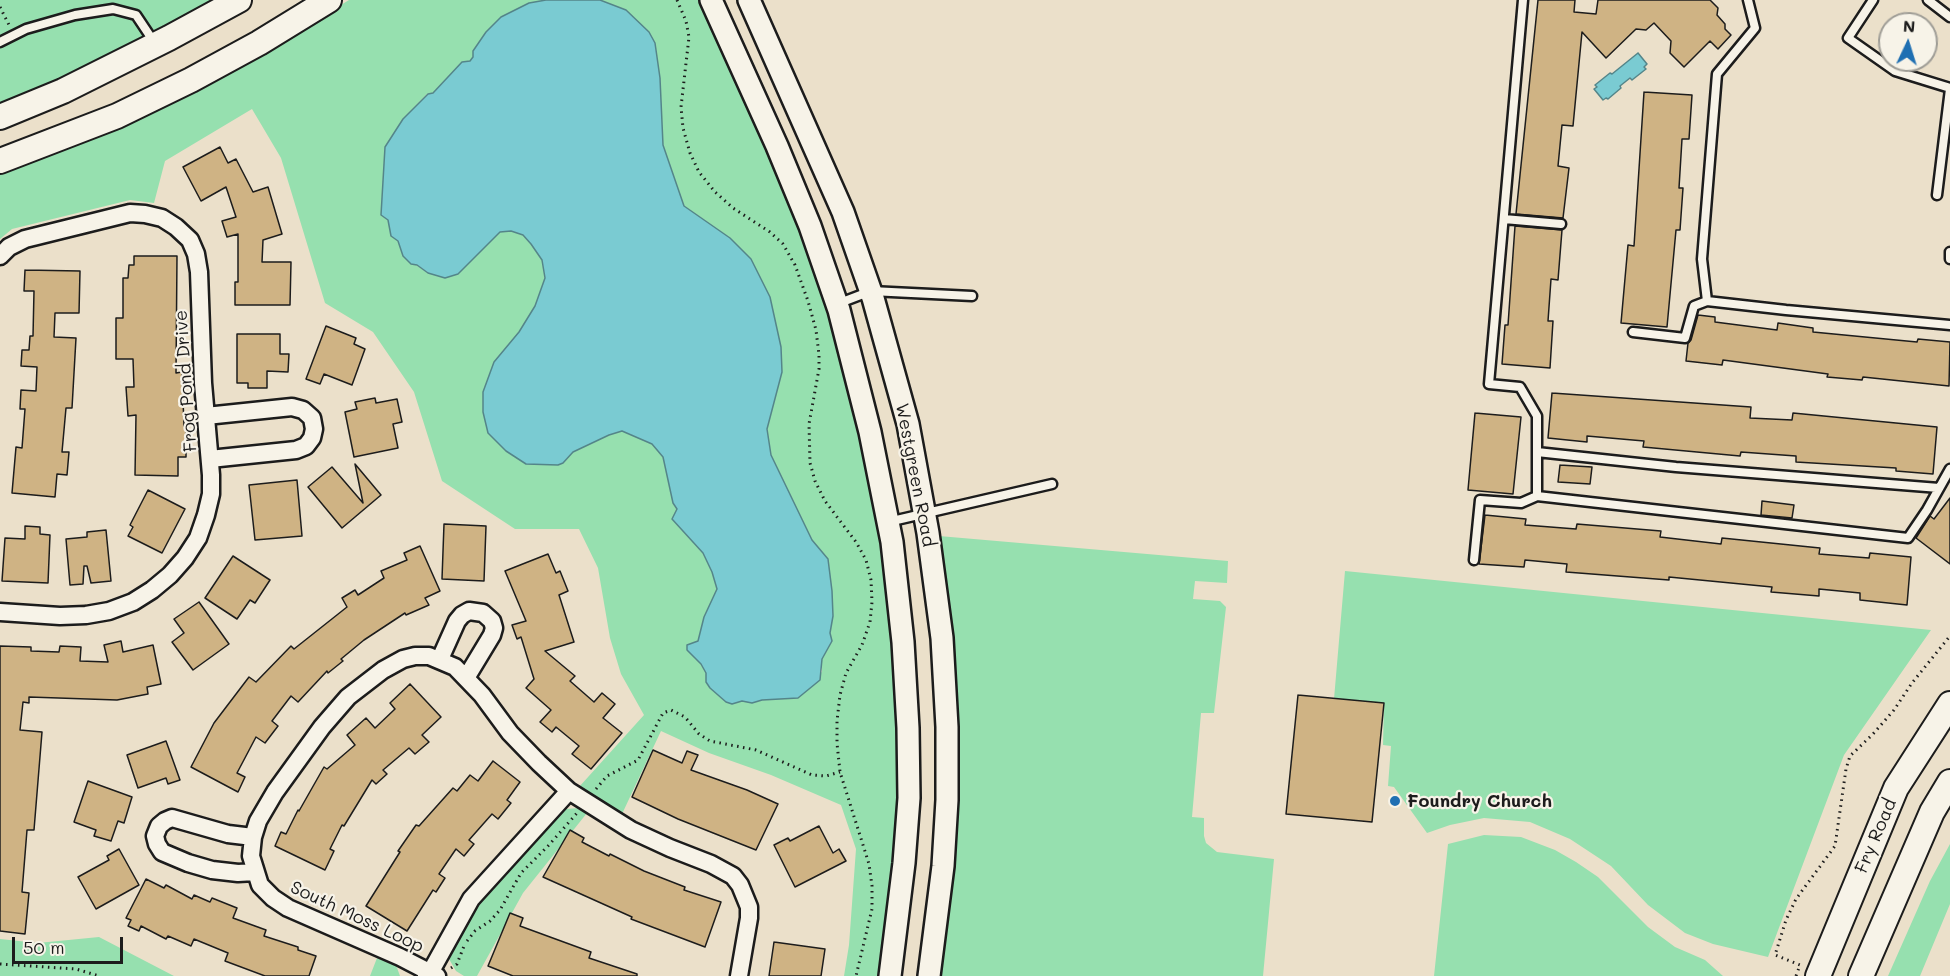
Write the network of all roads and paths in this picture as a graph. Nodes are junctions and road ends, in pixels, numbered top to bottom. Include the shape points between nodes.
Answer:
1 (239, 0) edge
2 (329, 0) edge
3 (677, 0) edge
4 (711, 0) edge
5 (749, 0) edge
6 (1523, 0) edge
7 (1748, 0) edge
8 (1873, 0) edge
9 (1928, 0) edge
10 (0, 7) edge
11 (1950, 17) edge
12 (14, 34) junction
13 (0, 42) edge
14 (155, 45) junction
15 (1950, 88) edge
16 (0, 117) edge
17 (0, 161) edge
18 (1937, 195) dead end
19 (1504, 219) junction
20 (1561, 224) dead end
21 (1950, 252) edge
22 (0, 256) edge
23 (1950, 260) edge
24 (871, 291) junction
25 (972, 296) dead end
26 (1707, 301) junction
27 (837, 304) junction
28 (1950, 325) edge
29 (1633, 332) dead end
30 (206, 416) junction
31 (1537, 452) junction
32 (210, 459) junction
33 (1950, 469) edge
34 (1052, 484) dead end
35 (1939, 488) junction
36 (1537, 496) junction
37 (924, 514) junction
38 (888, 522) junction
39 (1474, 560) dead end
40 (0, 612) edge
41 (1950, 636) edge
42 (454, 668) junction
43 (1950, 704) edge
44 (1950, 782) edge
45 (569, 791) junction
46 (253, 837) junction
47 (253, 864) junction
48 (0, 964) edge
49 (431, 975) edge
50 (99, 976) edge
51 (739, 976) edge
52 (856, 976) edge
53 (890, 976) edge
54 (929, 976) edge
55 (1796, 976) edge
56 (1818, 976) edge
57 (1861, 976) edge

1 - 14 main road
2 - 17 main road via 159,96
3 - 52 path via 689,37 681,107 690,153 715,192 770,232 783,244 795,265 816,330 819,355 809,424 810,463 825,501 866,560 871,580 870,622 846,673 837,721 840,772 870,864 872,886 872,909
4 - 27 street, Westgreen Road via 777,146
5 - 24 street, Westgreen Road via 843,212
6 - 19 lane
7 - 26 lane via 1755,28 1717,74 1701,259
8 - 15 lane via 1848,38 1895,71
9 - 11 lane
10 - 12 path
12 - 13 lane
12 - 14 lane via 75,15 113,9 136,15
14 - 16 main road
15 - 18 lane
19 - 20 lane
19 - 31 lane via 1489,384 1520,387 1537,416
21 - 23 lane
22 - 30 street, Frog Pond Drive via 25,239 130,213 162,218 176,227 190,240 199,272
24 - 25 lane
24 - 27 lane
24 - 37 street, Westgreen Road via 908,424
26 - 28 lane
26 - 29 lane via 1694,306 1685,338
27 - 38 street, Westgreen Road
30 - 32 street, Frog Pond Drive
30 - 32 street via 292,407 312,418 314,429 306,446 296,450
31 - 35 lane
31 - 36 lane
32 - 40 street, Frog Pond Drive via 211,494 198,538 170,575 152,590 133,602 86,615
33 - 35 lane
34 - 37 lane
35 - 36 lane via 1908,538
36 - 39 lane via 1521,503 1480,500
37 - 38 lane
37 - 54 street, Westgreen Road via 942,638 947,727 943,866
38 - 53 street, Westgreen Road via 903,642 909,798
41 - 55 path via 1894,711 1850,756 1835,846 1796,900 1775,955 1800,965
42 - 42 street via 492,635 492,621 483,613 469,611 457,621
42 - 45 street via 510,733
42 - 46 street via 429,656 403,659 348,697 274,792
43 - 56 main road, Fry Road via 1896,788
44 - 57 main road via 1932,812
45 - 49 street via 471,899
45 - 51 street via 631,830 733,876 747,898 749,918
46 - 47 street
46 - 47 street via 228,834 176,818 162,823 155,836 162,852 212,870
47 - 49 street, South Moss Loop via 261,885 288,908 400,957
48 - 50 path via 76,969

